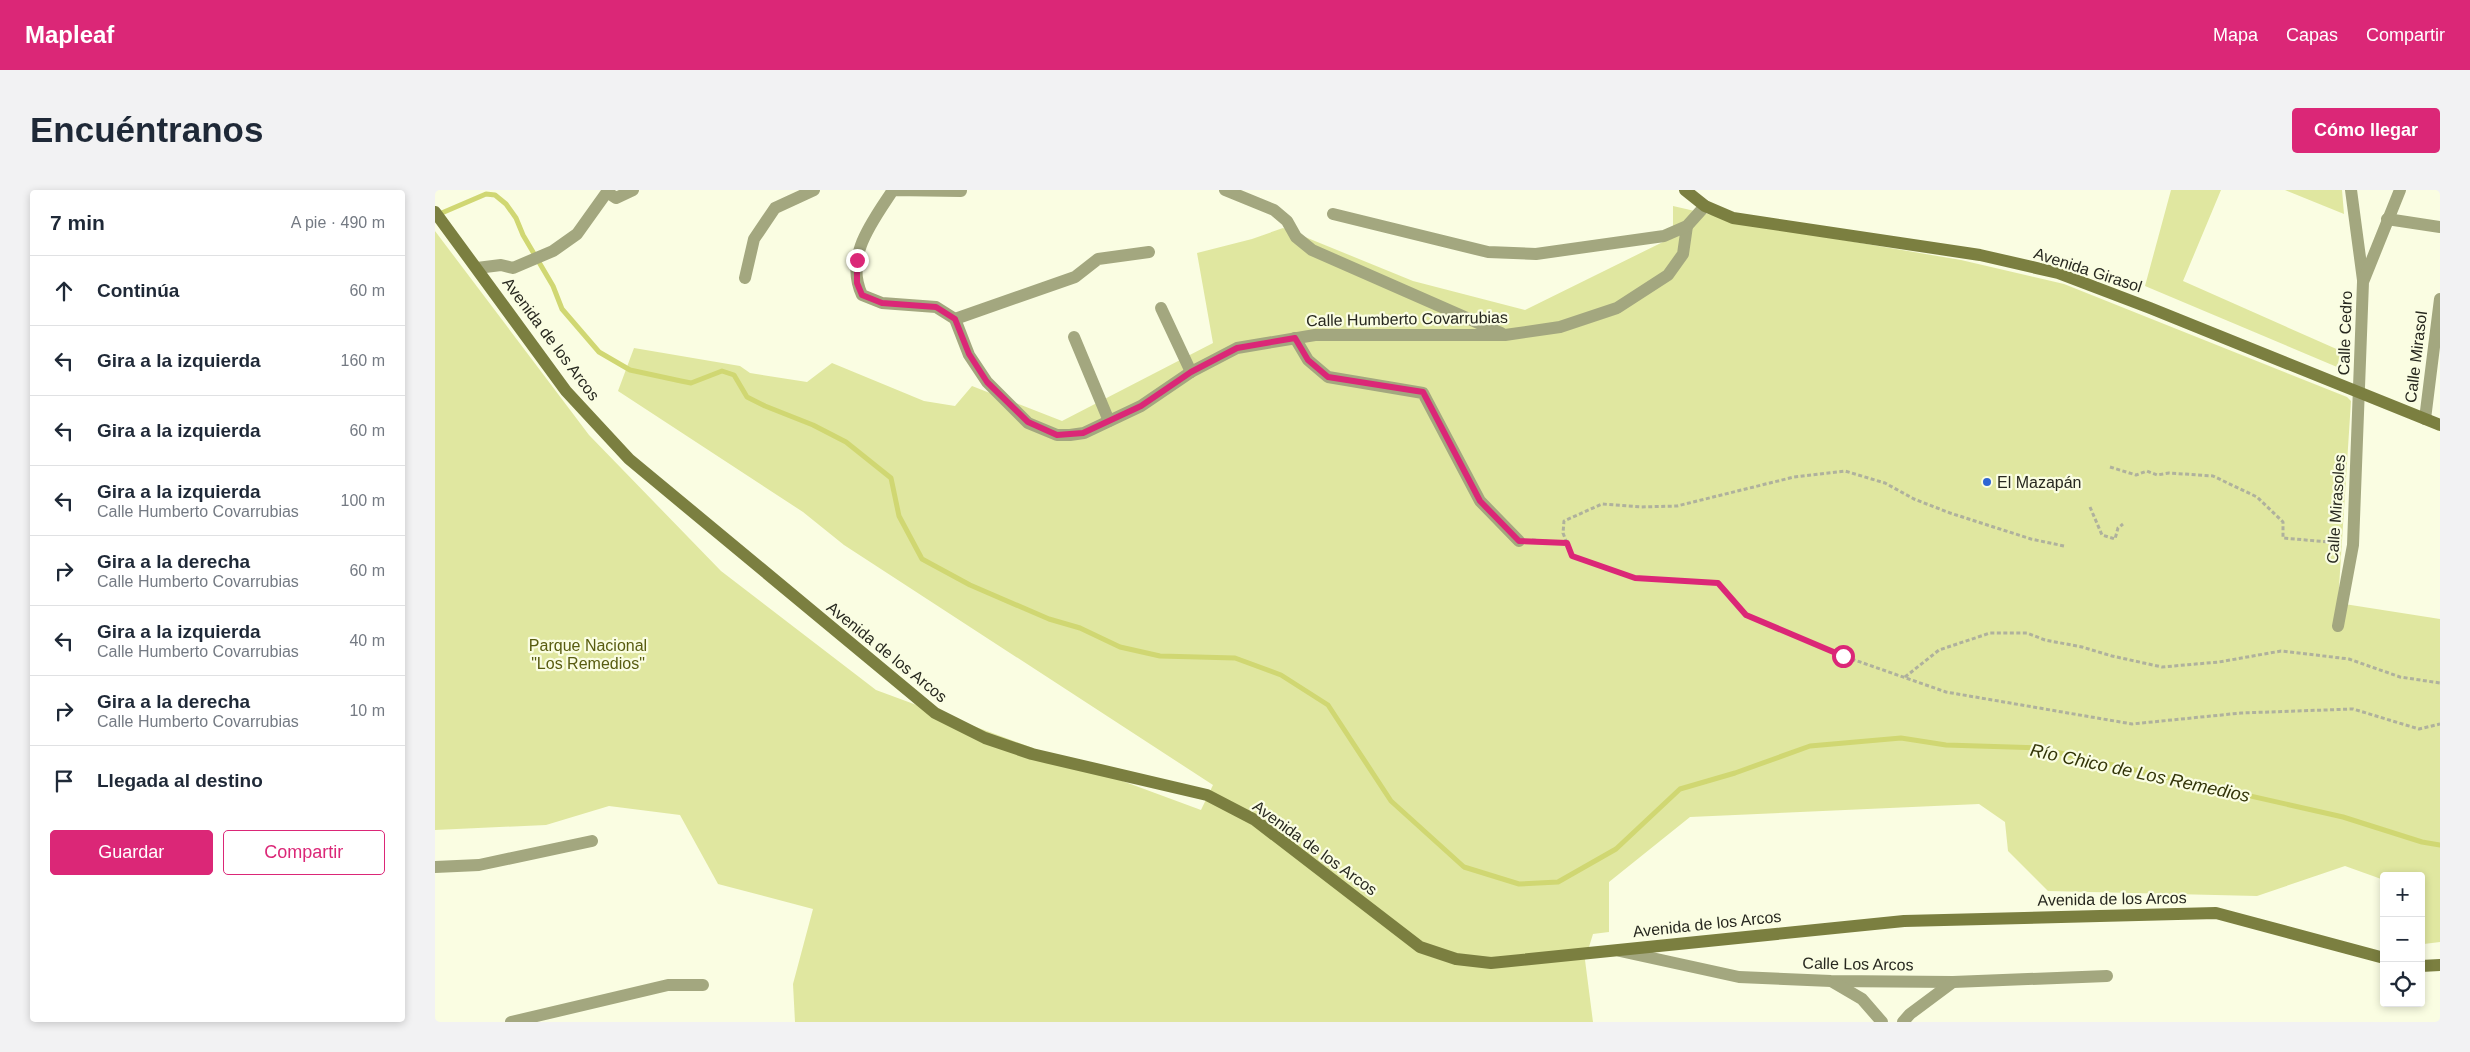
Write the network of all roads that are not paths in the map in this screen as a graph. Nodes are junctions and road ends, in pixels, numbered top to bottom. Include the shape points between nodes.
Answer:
1 (633, 190) edge
2 (814, 190) edge
3 (893, 190) edge
4 (1225, 190) edge
5 (1685, 190) edge
6 (2351, 190) edge
7 (2400, 190) edge
8 (961, 191) edge
9 (1705, 206) junction
10 (435, 212) edge
11 (1333, 214) dead end
12 (2387, 220) junction
13 (1687, 226) junction
14 (2440, 227) edge
15 (1149, 252) dead end
16 (477, 268) junction
17 (745, 278) dead end
18 (2363, 282) junction
19 (2440, 299) edge
20 (1161, 308) dead end
21 (955, 319) junction
22 (1505, 335) junction
23 (1074, 337) dead end
24 (1295, 338) junction
25 (1191, 372) junction
26 (2359, 394) junction
27 (2425, 420) junction
28 (1109, 421) junction
29 (2440, 424) edge
30 (1519, 541) road end
31 (2338, 626) dead end
32 (592, 840) dead end
33 (435, 867) edge
34 (1611, 949) junction
35 (2380, 957) edge
36 (2440, 965) edge
37 (2425, 966) edge
38 (2107, 976) dead end
39 (1831, 981) junction
40 (1953, 982) junction
41 (703, 985) dead end
42 (511, 1022) edge
43 (1882, 1022) edge
44 (1903, 1022) edge

1 - 16 street via 616,198 607,192 577,234 547,253 513,268 501,265
2 - 17 street via 775,208 754,239
3 - 8 street
3 - 21 street via 864,235 857,260 857,283 862,295 882,303 936,307
4 - 22 street via 1274,210 1287,221 1296,237 1312,250
5 - 9 main road, Avenida Girasol
6 - 18 street
7 - 12 street, Calle Cedro
9 - 13 street
9 - 26 main road, Avenida Girasol via 1733,218 1980,255 2057,273
10 - 16 main road, Avenida de los Arcos
11 - 13 street via 1488,252 1535,254 1664,236
12 - 14 street
12 - 18 street, Calle Cedro
13 - 22 street, Calle Humberto Covarrubias via 1683,254 1668,275 1617,308 1560,327
15 - 21 street via 1098,259 1075,277
16 - 34 main road, Avenida de los Arcos via 566,391 629,459 935,713 985,738 1032,754 1207,795 1255,820 1420,946 1455,959 1491,963
18 - 26 street, Calle Cedro
19 - 27 street, Calle Mirasol
20 - 25 street
21 - 28 street, Calle Humberto Covarrubias via 969,354 987,382 1028,422 1057,435 1070,435 1083,433
22 - 24 street, Calle Humberto Covarrubias via 1315,335
23 - 28 street
24 - 25 street, Calle Humberto Covarrubias via 1237,348
24 - 30 street via 1308,360 1328,377 1423,392 1480,501
25 - 28 street, Calle Humberto Covarrubias via 1141,406
26 - 27 main road, Avenida Girasol
26 - 31 street, Calle Mirasoles via 2353,545
27 - 29 main road, Avenida Girasol
32 - 33 street via 479,865
34 - 35 main road, Avenida de los Arcos via 1904,921 2216,913
34 - 39 street, Calle Los Arcos via 1739,977
36 - 37 main road
38 - 40 street, Calle Los Arcos
39 - 40 street, Calle Los Arcos
39 - 43 street via 1862,999
40 - 44 street
41 - 42 street via 667,985

